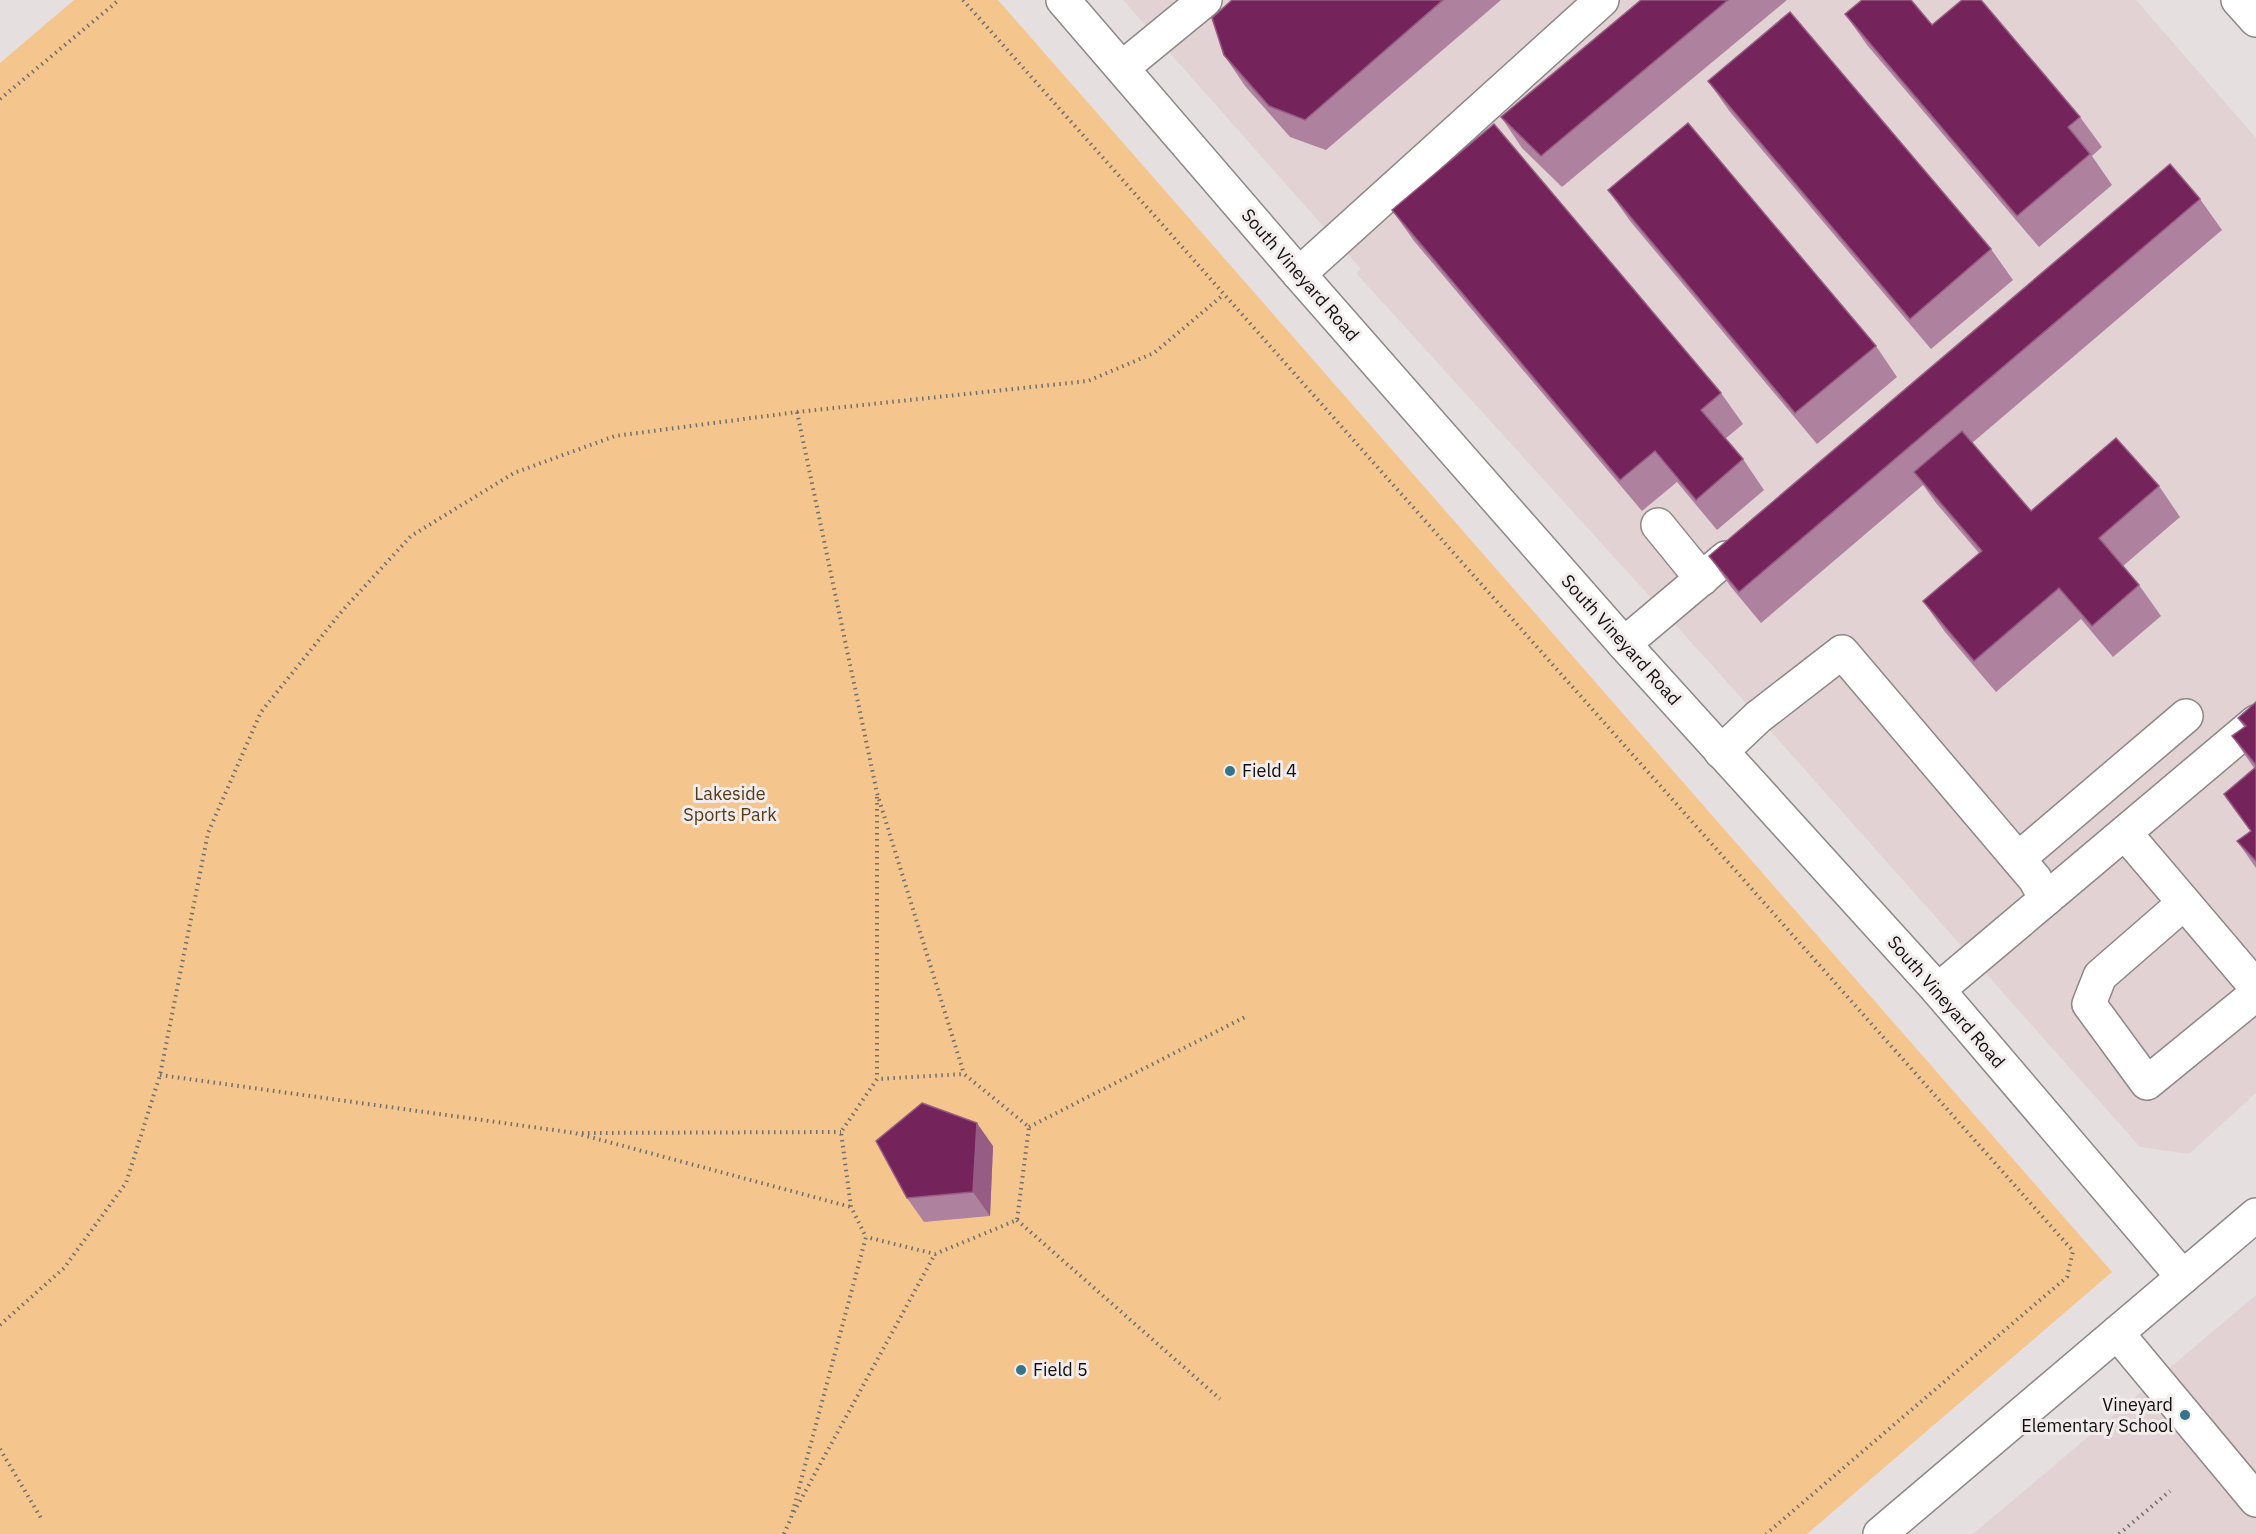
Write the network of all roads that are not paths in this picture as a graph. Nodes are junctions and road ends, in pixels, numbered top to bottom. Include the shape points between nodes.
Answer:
1 (1063, 0) edge
2 (1205, 0) edge
3 (1602, 0) edge
4 (2238, 0) edge
5 (2256, 20) edge
6 (1122, 68) junction
7 (1299, 274) junction
8 (1658, 525) dead end
9 (1726, 558) edge
10 (1701, 579) junction
11 (1624, 644) junction
12 (2186, 716) dead end
13 (2256, 722) edge
14 (1721, 752) junction
15 (2125, 833) junction
16 (2018, 859) junction
17 (2046, 899) junction
18 (2184, 903) junction
19 (2256, 987) edge
20 (1938, 990) junction
21 (2256, 994) edge
22 (2256, 1215) edge
23 (2183, 1277) junction
24 (2117, 1333) junction
25 (2256, 1500) edge
26 (1880, 1534) edge

1 - 6 street, South Vineyard Road
2 - 6 street
3 - 7 street
4 - 5 street
6 - 7 street, South Vineyard Road
7 - 11 street, South Vineyard Road
8 - 10 street
9 - 10 street
10 - 11 street
11 - 14 street, South Vineyard Road
12 - 16 street
13 - 15 street
14 - 16 street via 1758,717 1842,652
14 - 20 street, South Vineyard Road
15 - 17 street
15 - 18 street
16 - 17 street
17 - 20 street
18 - 19 street
18 - 21 street via 2100,976 2089,1004 2147,1083
20 - 23 street, South Vineyard Road
22 - 23 street
23 - 24 street
24 - 25 street
24 - 26 street

